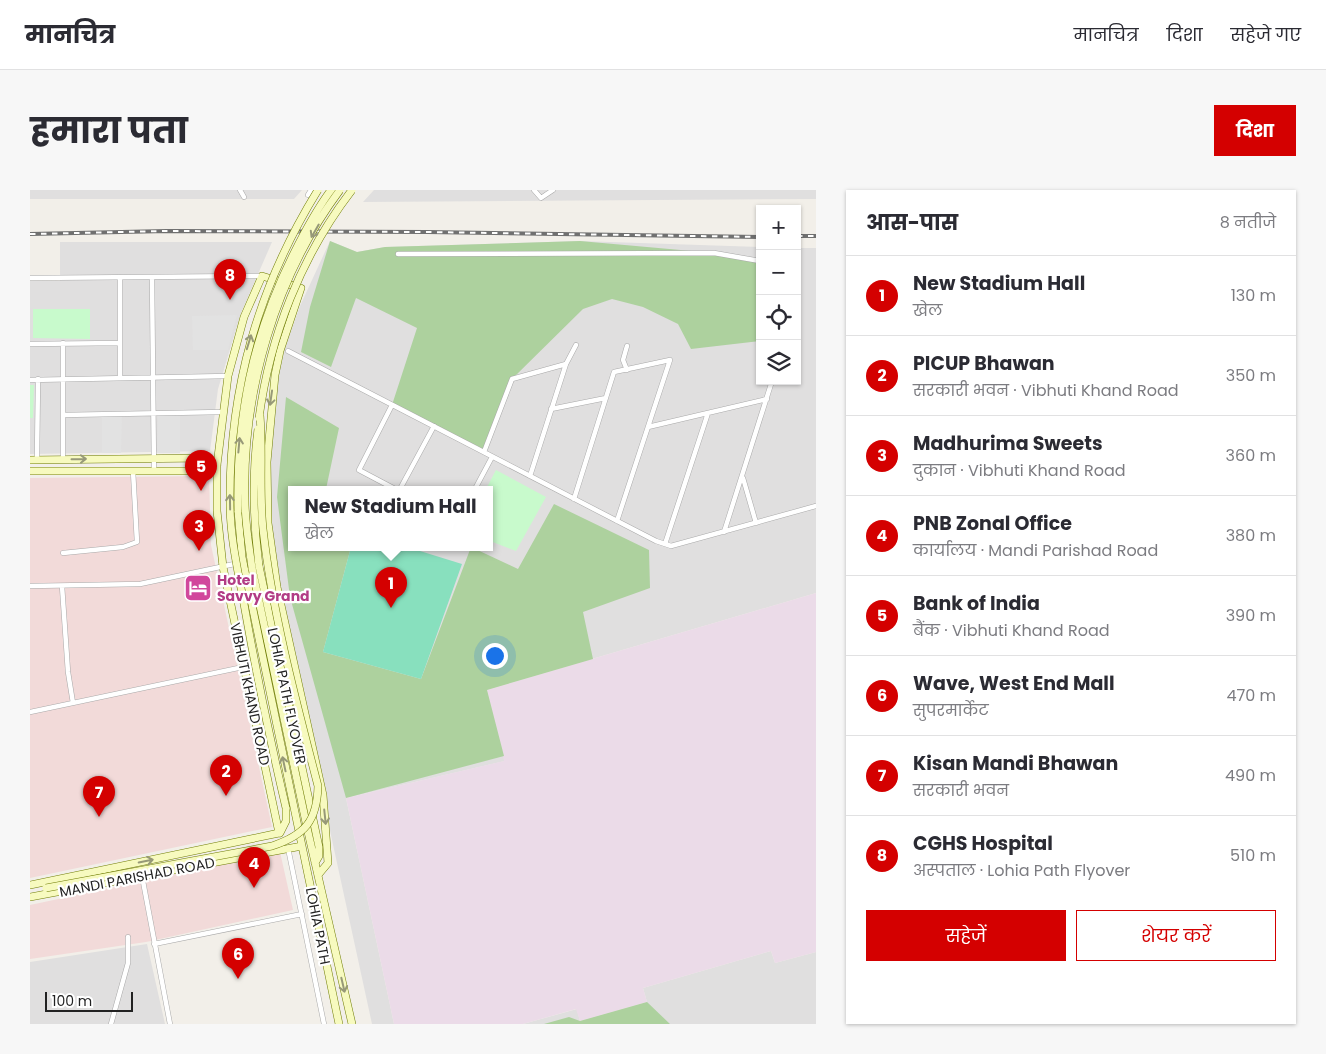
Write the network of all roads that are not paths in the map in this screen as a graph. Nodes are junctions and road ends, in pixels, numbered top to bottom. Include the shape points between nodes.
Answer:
1 (240, 190) edge
2 (311, 190) edge
3 (318, 190) edge
4 (331, 190) edge
5 (340, 190) edge
6 (352, 190) edge
7 (534, 190) edge
8 (553, 190) edge
9 (308, 195) dead end
10 (244, 197) dead end
11 (398, 254) dead end
12 (756, 260) edge
13 (262, 276) junction
14 (120, 277) junction
15 (152, 277) junction
16 (30, 278) edge
17 (63, 343) junction
18 (120, 343) junction
19 (30, 344) edge
20 (576, 345) dead end
21 (628, 346) dead end
22 (288, 351) dead end
23 (566, 364) junction
24 (627, 370) junction
25 (228, 376) junction
26 (152, 377) junction
27 (120, 378) junction
28 (63, 379) junction
29 (30, 380) edge
30 (38, 380) junction
31 (771, 385) edge
32 (606, 398) junction
33 (768, 399) junction
34 (392, 405) junction
35 (552, 409) junction
36 (222, 412) junction
37 (153, 413) junction
38 (708, 413) junction
39 (63, 415) junction
40 (260, 415) junction
41 (30, 423) edge
42 (37, 423) junction
43 (434, 426) junction
44 (648, 427) junction
45 (484, 452) junction
46 (492, 457) junction
47 (154, 458) junction
48 (33, 459) edge
49 (62, 459) junction
50 (217, 465) junction
51 (30, 471) edge
52 (133, 471) junction
53 (154, 471) junction
54 (530, 476) junction
55 (742, 476) junction
56 (389, 486) edge
57 (402, 486) edge
58 (477, 486) edge
59 (574, 499) junction
60 (816, 506) edge
61 (617, 521) junction
62 (756, 523) junction
63 (238, 531) junction
64 (220, 532) junction
65 (724, 532) junction
66 (665, 544) junction
67 (64, 553) dead end
68 (243, 562) junction
69 (223, 567) junction
70 (256, 567) junction
71 (30, 586) edge
72 (62, 586) junction
73 (263, 662) junction
74 (243, 667) junction
75 (73, 703) junction
76 (30, 712) edge
77 (298, 829) joint
78 (280, 833) junction
79 (252, 839) junction
80 (302, 846) junction
81 (288, 848) junction
82 (255, 855) junction
83 (318, 875) junction
84 (142, 876) junction
85 (30, 886) edge
86 (321, 886) joint
87 (34, 896) edge
88 (302, 914) junction
89 (128, 937) dead end
90 (154, 944) junction
91 (110, 1024) edge
92 (170, 1024) edge
93 (323, 1024) edge
94 (339, 1024) edge
95 (352, 1024) edge

1 - 10 street
2 - 9 street
78 -> 3 main road, LOHIA PATH FLYOVER, bridge via 286,821 286,808 248,631 232,535 232,438 236,396 260,310 285,246
63 -> 4 main road, LOHIA PATH FLYOVER, bridge via 237,467 242,415 260,333 304,233
5 -> 70 main road, LOHIA PATH FLYOVER, bridge via 289,278 267,337 254,387 245,470 245,510
6 - 40 main road, LOHIA PATH FLYOVER, bridge via 321,236 276,334
7 - 8 street via 541,198
11 - 12 street via 714,253
13 - 15 street
13 - 25 main road, VIBHUTI KHAND ROAD via 244,317
13 -> 83 main road via 301,288 275,375 266,493 272,560 323,795 328,864
14 - 15 street
14 - 16 street
14 - 18 street
15 - 26 street
17 - 18 street
17 - 19 street
17 - 28 street
18 - 27 street
20 - 23 street
21 - 24 street via 623,360
22 - 34 street
23 - 35 street
23 - 45 street via 512,379
24 - 32 street via 614,372
24 - 44 street via 670,360
25 - 26 street
25 - 36 main road, VIBHUTI KHAND ROAD
26 - 27 street
26 - 37 street
27 - 28 street
28 - 30 street
28 - 39 street
29 - 30 street
30 - 42 street
31 - 33 street
32 - 35 street
32 - 59 street
33 - 38 street
33 - 55 street
34 - 43 street
34 - 56 street via 358,470
35 - 54 street
36 - 37 street
36 - 50 main road, VIBHUTI KHAND ROAD
37 - 39 street
37 - 47 street
38 - 44 street
38 - 66 street
39 - 49 street
40 - 70 main road, LOHIA PATH FLYOVER, bridge via 254,458
40 - 87 main road, bridge via 261,502 267,557 318,786 318,802 310,823 288,840 272,846 46,888
41 - 42 street
42 - 48 street
43 - 45 street
43 - 57 street
44 - 61 street
45 - 46 street
46 - 54 street
46 - 58 street
49 -> 47 main road
47 - 50 main road via 205,458
47 - 53 street
48 - 49 main road
50 - 53 main road via 204,471
50 - 64 main road, VIBHUTI KHAND ROAD
51 - 52 main road
52 - 53 main road
52 - 67 street via 137,542 123,547
54 - 59 street
55 - 62 street
55 - 65 street
59 - 61 street
60 - 62 street
61 - 66 street
62 - 65 street
63 - 64 main road
63 - 68 main road, LOHIA PATH FLYOVER
64 - 69 main road, VIBHUTI KHAND ROAD
65 - 66 street via 676,545
68 - 69 street
68 - 73 main road, LOHIA PATH FLYOVER
69 - 72 street via 140,584
69 - 74 main road, VIBHUTI KHAND ROAD
70 - 83 main road, LOHIA PATH FLYOVER
71 - 72 street
72 - 75 street
73 - 74 street
77 -> 73 main road, LOHIA PATH FLYOVER
74 - 75 street
74 - 78 main road, VIBHUTI KHAND ROAD
75 - 76 street
77 - 80 main road, LOHIA PATH
78 - 79 main road
79 - 82 main road
85 -> 79 main road
80 - 81 main road, MANDI PARISHAD ROAD
80 - 94 main road, LOHIA PATH
81 - 82 main road, MANDI PARISHAD ROAD
81 - 88 street
82 - 84 main road, MANDI PARISHAD ROAD
83 - 86 main road, LOHIA PATH FLYOVER
84 - 87 main road, MANDI PARISHAD ROAD
84 - 90 street
86 -> 95 main road, LOHIA PATH
88 - 90 street
88 - 93 street
89 - 91 street via 128,962
90 - 92 street

